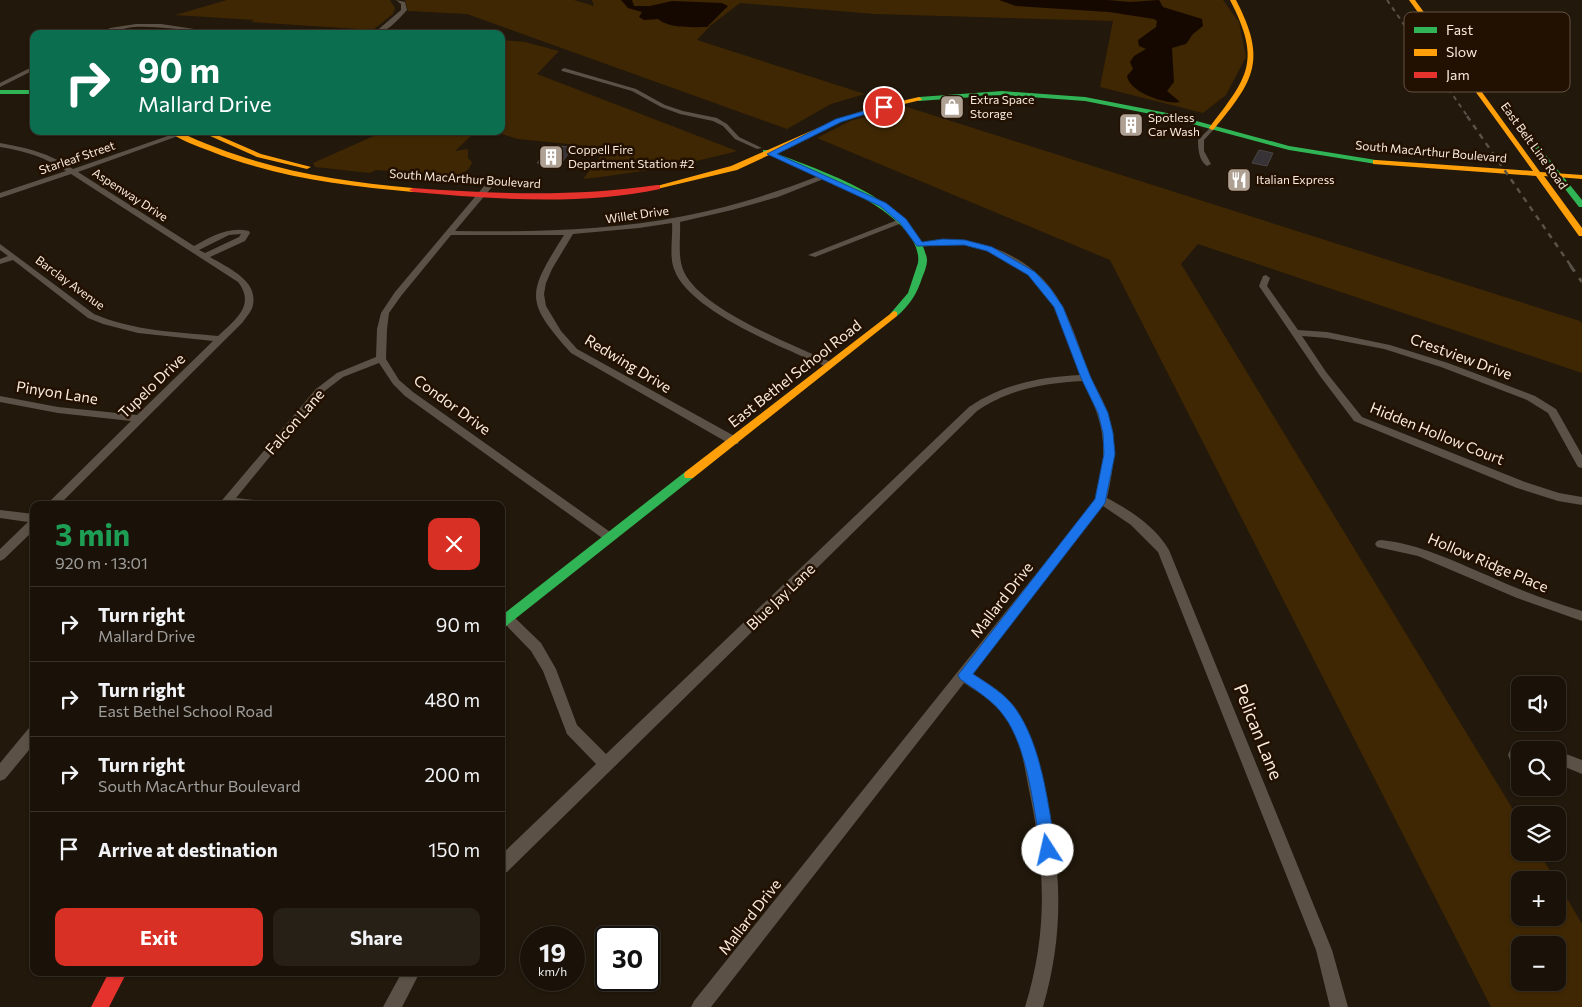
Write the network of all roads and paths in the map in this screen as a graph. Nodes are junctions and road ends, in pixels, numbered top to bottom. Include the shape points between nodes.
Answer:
1 (399, 0) edge
2 (1233, 0) edge
3 (1412, 0) edge
4 (1423, 0) edge
5 (1421, 12) edge
6 (1432, 12) edge
7 (110, 30) edge
8 (171, 30) edge
9 (381, 30) edge
10 (30, 70) edge
11 (564, 70) dead end
12 (0, 85) edge
13 (0, 92) edge
14 (30, 92) edge
15 (1054, 92) junction
16 (1488, 92) edge
17 (1492, 92) edge
18 (0, 98) edge
19 (30, 98) edge
20 (1215, 124) junction
21 (174, 135) edge
22 (184, 135) edge
23 (211, 135) edge
24 (0, 145) edge
25 (759, 148) junction
26 (771, 154) junction
27 (1207, 164) dead end
28 (1582, 169) edge
29 (1533, 170) junction
30 (73, 171) junction
31 (1554, 171) junction
32 (1582, 177) edge
33 (822, 178) junction
34 (484, 191) junction
35 (0, 196) edge
36 (1582, 205) edge
37 (676, 221) junction
38 (903, 221) junction
39 (449, 234) junction
40 (569, 234) junction
41 (1582, 234) edge
42 (920, 245) junction
43 (0, 246) edge
44 (194, 248) junction
45 (812, 255) dead end
46 (205, 256) junction
47 (14, 257) junction
48 (0, 262) edge
49 (1266, 278) dead end
50 (241, 280) joint
51 (1296, 333) junction
52 (221, 339) junction
53 (381, 359) junction
54 (830, 365) junction
55 (1086, 378) junction
56 (0, 399) edge
57 (139, 419) junction
58 (734, 442) junction
59 (1582, 464) edge
60 (1101, 500) junction
61 (56, 501) edge
62 (228, 501) edge
63 (1582, 501) edge
64 (0, 514) edge
65 (30, 518) edge
66 (30, 527) edge
67 (609, 537) junction
68 (1381, 544) dead end
69 (0, 556) edge
70 (1582, 616) edge
71 (505, 619) edge
72 (505, 621) edge
73 (964, 675) junction
74 (30, 738) edge
75 (1566, 761) edge
76 (607, 765) junction
77 (1582, 766) edge
78 (0, 774) edge
79 (505, 862) edge
80 (117, 976) edge
81 (410, 976) edge
82 (100, 1007) edge
83 (392, 1007) edge
84 (700, 1007) edge
85 (1034, 1007) edge
86 (1339, 1007) edge

1 - 9 street via 404,10
2 - 20 main road via 1249,28 1254,48 1253,66 1244,85
3 - 5 main road, East Belt Line Road
4 - 6 main road, East Belt Line Road
7 - 8 street via 119,26
10 - 12 street
11 - 25 street via 634,90 682,113 715,119 737,138
13 - 14 main road
15 - 20 main road, South MacArthur Boulevard
15 - 25 main road, South MacArthur Boulevard via 964,87 900,95 834,112
15 - 26 main road, South MacArthur Boulevard via 976,94 870,110 838,121
16 - 29 main road, East Belt Line Road
17 - 31 main road, East Belt Line Road
18 - 19 main road
20 - 27 street via 1200,140
20 - 29 main road, South MacArthur Boulevard via 1302,151
21 - 30 street, Starleaf Street
22 - 34 main road, South MacArthur Boulevard via 225,158 278,173 330,181
23 - 34 main road, South MacArthur Boulevard via 259,156 303,167
24 - 30 street, Aspenway Drive via 45,156
25 - 26 main road
25 - 34 main road, South MacArthur Boulevard via 713,164 627,181
26 - 33 main road
26 - 34 main road, South MacArthur Boulevard via 718,173 632,191 556,198
28 - 31 main road, South MacArthur Boulevard
29 - 31 main road, South MacArthur Boulevard
29 - 41 main road, East Belt Line Road
30 - 35 street, Starleaf Street
30 - 44 street, Aspenway Drive
31 - 32 main road, South MacArthur Boulevard
31 - 36 main road, East Belt Line Road
33 - 37 street, Willet Drive via 753,203
33 - 38 main road via 868,196
34 - 39 street
37 - 40 street, Willet Drive
37 - 54 street via 679,270 688,286 728,316
38 - 42 main road
38 - 45 street
39 - 40 street, Willet Drive
39 - 53 street via 385,313
40 - 58 street, Redwing Drive via 541,280 542,314 574,351
42 - 54 main road, East Bethel School Road via 923,260 914,293 898,311
42 - 55 street, Mallard Drive via 965,243 990,249 1032,274 1059,307
43 - 47 street, Barclay Avenue
44 - 46 street, Aspenway Drive
44 - 46 street via 232,232 246,233 242,239
46 - 50 street, Aspenway Drive
47 - 48 street
47 - 52 street, Barclay Avenue via 91,316 106,323 126,329
49 - 51 street, Hidden Hollow Court via 1263,286
50 - 52 street, Tupelo Drive via 250,290 249,307
51 - 59 street, Crestview Drive via 1325,333 1375,343 1538,401 1552,411
51 - 63 street, Hidden Hollow Court via 1358,419 1521,485
52 - 57 street, Tupelo Drive
53 - 62 street, Falcon Lane via 340,375 319,391
53 - 67 street, Condor Drive via 409,394
54 - 58 main road, East Bethel School Road
55 - 60 street, Mallard Drive via 1103,413 1108,435 1107,473
55 - 76 street, Blue Jay Lane via 1026,383 978,405
56 - 57 street, Pinyon Lane via 58,410
57 - 61 street, Tupelo Drive
58 - 67 main road, East Bethel School Road
60 - 73 street, Mallard Drive
60 - 86 street, Pelican Lane via 1145,529 1163,550 1324,950
64 - 65 street
66 - 69 street
67 - 71 main road, East Bethel School Road
68 - 70 street, Hollow Ridge Place via 1424,552 1537,602
72 - 76 street via 536,647 549,669 572,729
73 - 84 street, Mallard Drive
73 - 85 street via 998,699 1010,712 1024,736 1041,805 1051,865 1052,920 1043,982
74 - 78 street
75 - 77 street
76 - 79 street, Blue Jay Lane
80 - 82 main road
81 - 83 street

